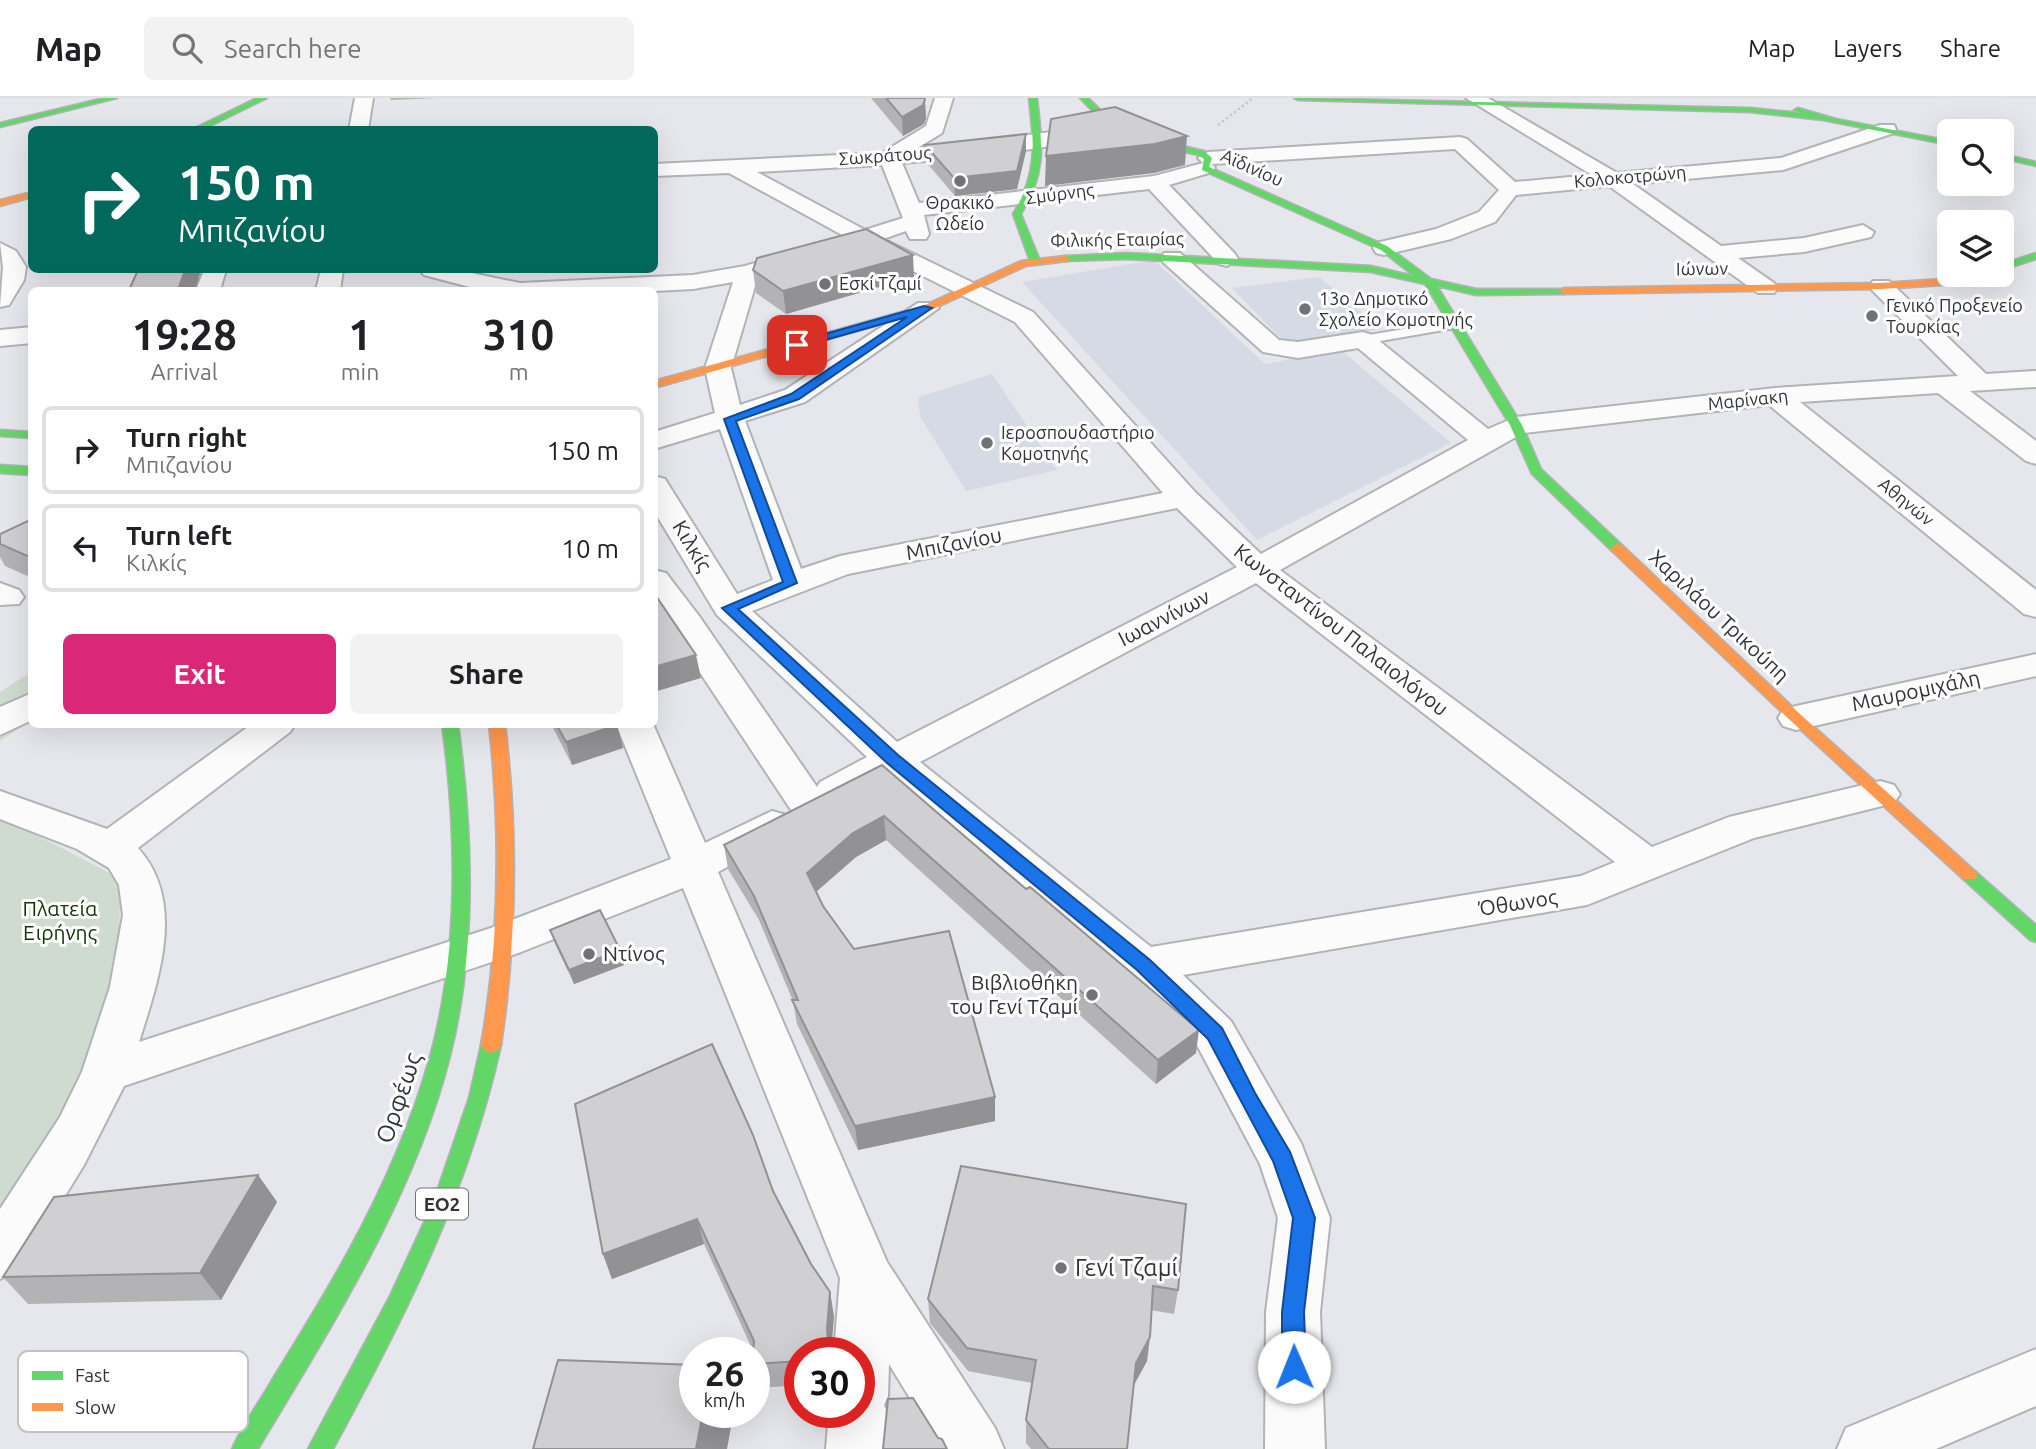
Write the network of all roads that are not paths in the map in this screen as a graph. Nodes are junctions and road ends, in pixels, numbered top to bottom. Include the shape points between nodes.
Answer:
1 (113, 98) edge
2 (364, 98) edge
3 (944, 98) edge
4 (1033, 98) edge
5 (1084, 98) edge
6 (1298, 98) edge
7 (1606, 98) edge
8 (1783, 98) edge
9 (269, 101) edge
10 (1479, 101) edge
11 (1822, 118) junction
12 (0, 125) edge
13 (205, 126) edge
14 (228, 126) edge
15 (359, 126) edge
16 (1115, 128) junction
17 (1888, 129) junction
18 (1937, 140) edge
19 (1038, 142) junction
20 (889, 157) junction
21 (2014, 159) edge
22 (1207, 163) junction
23 (2036, 164) edge
24 (733, 167) junction
25 (658, 170) edge
26 (1611, 178) junction
27 (1154, 182) junction
28 (28, 186) edge
29 (1510, 189) junction
30 (0, 193) edge
31 (28, 195) edge
32 (1027, 199) junction
33 (0, 202) edge
34 (913, 216) junction
35 (1863, 232) dead end
36 (860, 236) junction
37 (1384, 248) junction
38 (1717, 253) junction
39 (2036, 256) edge
40 (11, 258) edge
41 (1172, 258) junction
42 (1227, 259) junction
43 (1035, 261) junction
44 (2014, 263) edge
45 (929, 269) junction
46 (748, 272) junction
47 (444, 273) edge
48 (1937, 282) edge
49 (1430, 283) junction
50 (1881, 286) junction
51 (498, 287) edge
52 (585, 287) edge
53 (1766, 288) junction
54 (969, 289) junction
55 (0, 300) edge
56 (927, 308) junction
57 (1457, 324) junction
58 (28, 335) edge
59 (0, 338) edge
60 (1363, 340) junction
61 (718, 368) junction
62 (2036, 379) edge
63 (658, 384) edge
64 (1943, 384) junction
65 (1981, 384) junction
66 (1775, 396) junction
67 (730, 419) junction
68 (1516, 425) junction
69 (0, 433) edge
70 (28, 435) edge
71 (658, 438) edge
72 (1486, 441) junction
73 (2036, 455) edge
74 (0, 469) edge
75 (28, 471) edge
76 (658, 492) edge
77 (1184, 498) junction
78 (1258, 569) junction
79 (790, 583) junction
80 (658, 591) edge
81 (2036, 607) edge
82 (729, 608) junction
83 (671, 628) edge
84 (2036, 665) edge
85 (28, 706) edge
86 (1796, 718) junction
87 (0, 723) edge
88 (272, 728) edge
89 (451, 728) edge
90 (497, 728) edge
91 (636, 728) edge
92 (892, 759) junction
93 (1880, 794) junction
94 (0, 805) edge
95 (809, 806) junction
96 (109, 849) junction
97 (1647, 864) junction
98 (696, 866) junction
99 (2036, 935) edge
100 (506, 940) junction
101 (457, 957) junction
102 (1143, 965) junction
103 (104, 1073) junction
104 (0, 1254) edge
105 (867, 1278) junction
106 (863, 1337) edge
107 (2036, 1377) edge
108 (857, 1428) edge
109 (244, 1449) edge
110 (320, 1449) edge
111 (856, 1449) edge
112 (974, 1449) edge
113 (1295, 1449) edge
114 (1867, 1449) edge

1 - 12 street
2 - 15 street
3 - 20 street via 935,129
4 - 19 street
5 - 16 street, Αϊδινίου
6 - 10 street
7 - 8 street via 1757,102
8 - 11 street
8 - 17 street via 1832,108
9 - 13 street
9 - 14 street
10 - 11 street via 1750,110
10 - 26 street
11 - 17 street
16 - 19 street, Σωκράτους
16 - 22 street, Αϊδινίου via 1141,140 1191,149
17 - 18 street
17 - 26 street, Κολοκοτρώνη via 1783,164
19 - 20 street, Σωκράτους
19 - 32 street via 1040,165
20 - 24 street, Σωκράτους
20 - 34 street
21 - 23 street
22 - 27 street, Σμύρνης via 1186,176
22 - 29 street, Σμύρνης via 1460,143
22 - 37 street, Αϊδινίου
24 - 25 street, Σωκράτους
24 - 36 street, Κωνσταντίνου Παλαιολόγου
26 - 29 street, Κολοκοτρώνη
26 - 38 street
27 - 32 street, Σμύρνης
27 - 42 street
28 - 30 street
29 - 37 street via 1488,217
31 - 33 street
32 - 34 street, Σμύρνης
32 - 43 street via 1017,215
34 - 36 street, Σμύρνης
34 - 45 street
35 - 38 street via 1804,245
36 - 45 street, Κωνσταντίνου Παλαιολόγου
36 - 46 street, Σμύρνης
37 - 49 street, Αϊδινίου
38 - 53 street
39 - 44 street
40 - 55 street via 14,280
41 - 42 street, Φιλικής Εταιρίας
41 - 43 street, Φιλικής Εταιρίας
41 - 60 street via 1272,347 1298,350
42 - 49 street, Φιλικής Εταιρίας via 1371,269
43 - 54 street, Φιλικής Εταιρίας
45 - 54 street, Κωνσταντίνου Παλαιολόγου
46 - 52 street, Σμύρνης via 693,282
46 - 61 street
47 - 51 street, Σμύρνης
48 - 50 street, Ιώνων
49 - 53 street, Ιώνων via 1484,292
49 - 57 street, Χαριλάου Τρικούπη
50 - 53 street, Ιώνων
50 - 65 street
54 - 56 street, Φιλικής Εταιρίας
54 - 77 street, Κωνσταντίνου Παλαιολόγου via 1024,317
56 - 61 street, Φιλικής Εταιρίας
56 - 67 street via 795,396
57 - 60 lane
57 - 68 street, Χαριλάου Τρικούπη
58 - 59 street
60 - 72 street
61 - 63 street, Φιλικής Εταιρίας
61 - 67 street
62 - 65 street, Μαρίνακη
64 - 65 street, Μαρίνακη
64 - 66 street, Μαρίνακη
64 - 73 street
66 - 68 street, Μαρίνακη
66 - 81 street, Αθηνών
67 - 71 street
67 - 79 street
68 - 72 street, Ιωαννίνων
68 - 86 street, Χαριλάου Τρικούπη via 1536,471
69 - 70 street
72 - 78 street, Ιωαννίνων
74 - 75 street
76 - 82 street, Κιλκίς
77 - 78 street, Κωνσταντίνου Παλαιολόγου
77 - 79 street, Μπιζανίου via 840,566
78 - 92 street, Ιωαννίνων
78 - 97 street, Κωνσταντίνου Παλαιολόγου
79 - 82 street, Μπιζανίου
80 - 83 street
82 - 92 street, Κιλκίς
83 - 95 street
84 - 86 street, Μαυρομιχάλη
85 - 87 street
86 - 93 street, Χαριλάου Τρικούπη
88 - 96 street
89 - 101 street, Ορφέως / ΕΟ2 via 459,793
90 - 100 street, ΕΟ2 via 507,799
91 - 98 street
92 - 95 street, Ιωαννίνων
92 - 102 street, Κιλκίς
93 - 97 street, Όθωνος via 1742,828
93 - 99 street, Χαριλάου Τρικούπη
94 - 96 street via 95,839
95 - 98 street, Ιωαννίνων
96 - 103 street via 132,866 145,914 140,953
97 - 102 street, Όθωνος via 1564,895
98 - 100 street, Ιωαννίνων
98 - 105 street
100 - 101 street, Ιωαννίνων
100 - 110 street, ΕΟ2 via 486,1068 459,1162 417,1264
101 - 103 street, Ιωαννίνων
101 - 109 street, Ορφέως / ΕΟ2 via 433,1081 399,1166
102 - 113 street, Κιλκίς via 1215,1034 1283,1158 1304,1218 1293,1312
103 - 104 street via 88,1111
105 - 106 street
105 - 112 street
107 - 114 street
108 - 111 street

